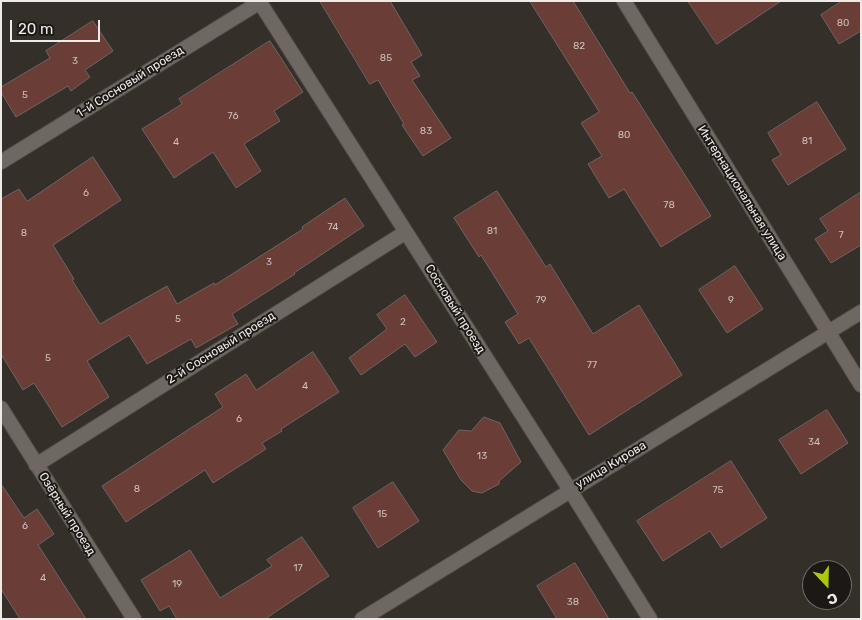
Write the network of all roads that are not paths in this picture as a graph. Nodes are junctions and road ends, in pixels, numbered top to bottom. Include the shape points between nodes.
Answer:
1 (624, 1) edge
2 (259, 2) edge
3 (1, 162) edge
4 (406, 232) junction
5 (861, 312) edge
6 (828, 332) junction
7 (861, 385) edge
8 (1, 408) edge
9 (36, 464) junction
10 (570, 490) junction
11 (134, 619) edge
12 (362, 619) edge
13 (650, 619) edge

1 - 6 street, Интернациональная улица
2 - 3 street, 1-й Сосновый проезд
2 - 4 street, Сосновый проезд
4 - 9 street, 2-й Сосновый проезд
4 - 10 street, Сосновый проезд
5 - 6 street, улица Кирова
6 - 7 street, Интернациональная улица
6 - 10 street, улица Кирова
8 - 9 street, Озёрный проезд
9 - 11 street, Озёрный проезд
10 - 12 street, улица Кирова
10 - 13 street, Сосновый проезд

